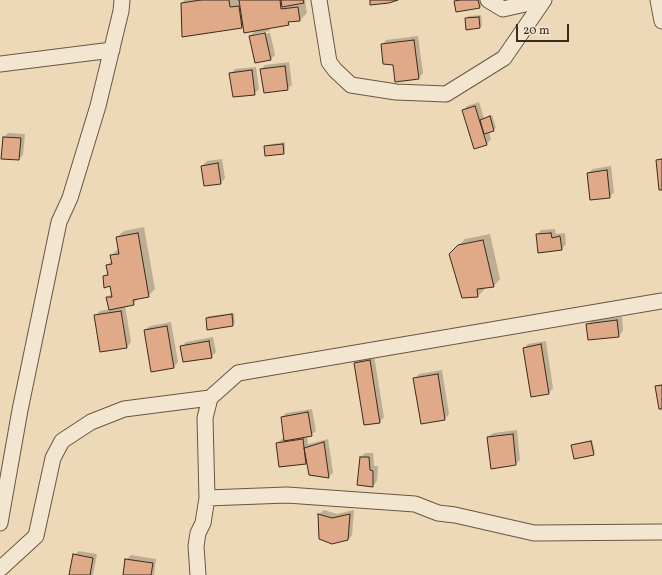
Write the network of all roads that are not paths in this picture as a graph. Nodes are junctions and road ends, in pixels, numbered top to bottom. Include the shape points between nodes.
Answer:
1 (122, 0) edge
2 (319, 0) edge
3 (488, 0) edge
4 (543, 0) edge
5 (658, 0) edge
6 (662, 21) edge
7 (112, 50) junction
8 (0, 64) edge
9 (662, 301) edge
10 (210, 398) junction
11 (207, 498) junction
12 (0, 523) edge
13 (662, 532) edge
14 (0, 569) edge
15 (198, 575) edge

1 - 7 street
2 - 4 street via 329,62 351,85 396,92 446,94 504,58
3 - 4 street via 503,9
5 - 6 street
7 - 8 street
7 - 12 street via 98,106 70,198 60,222 20,410
9 - 10 street via 238,373
10 - 11 street via 205,418
10 - 14 street via 124,409 91,422 62,441 53,458 36,536
11 - 13 street via 287,495 415,504 438,513 534,533
11 - 15 street via 196,546

